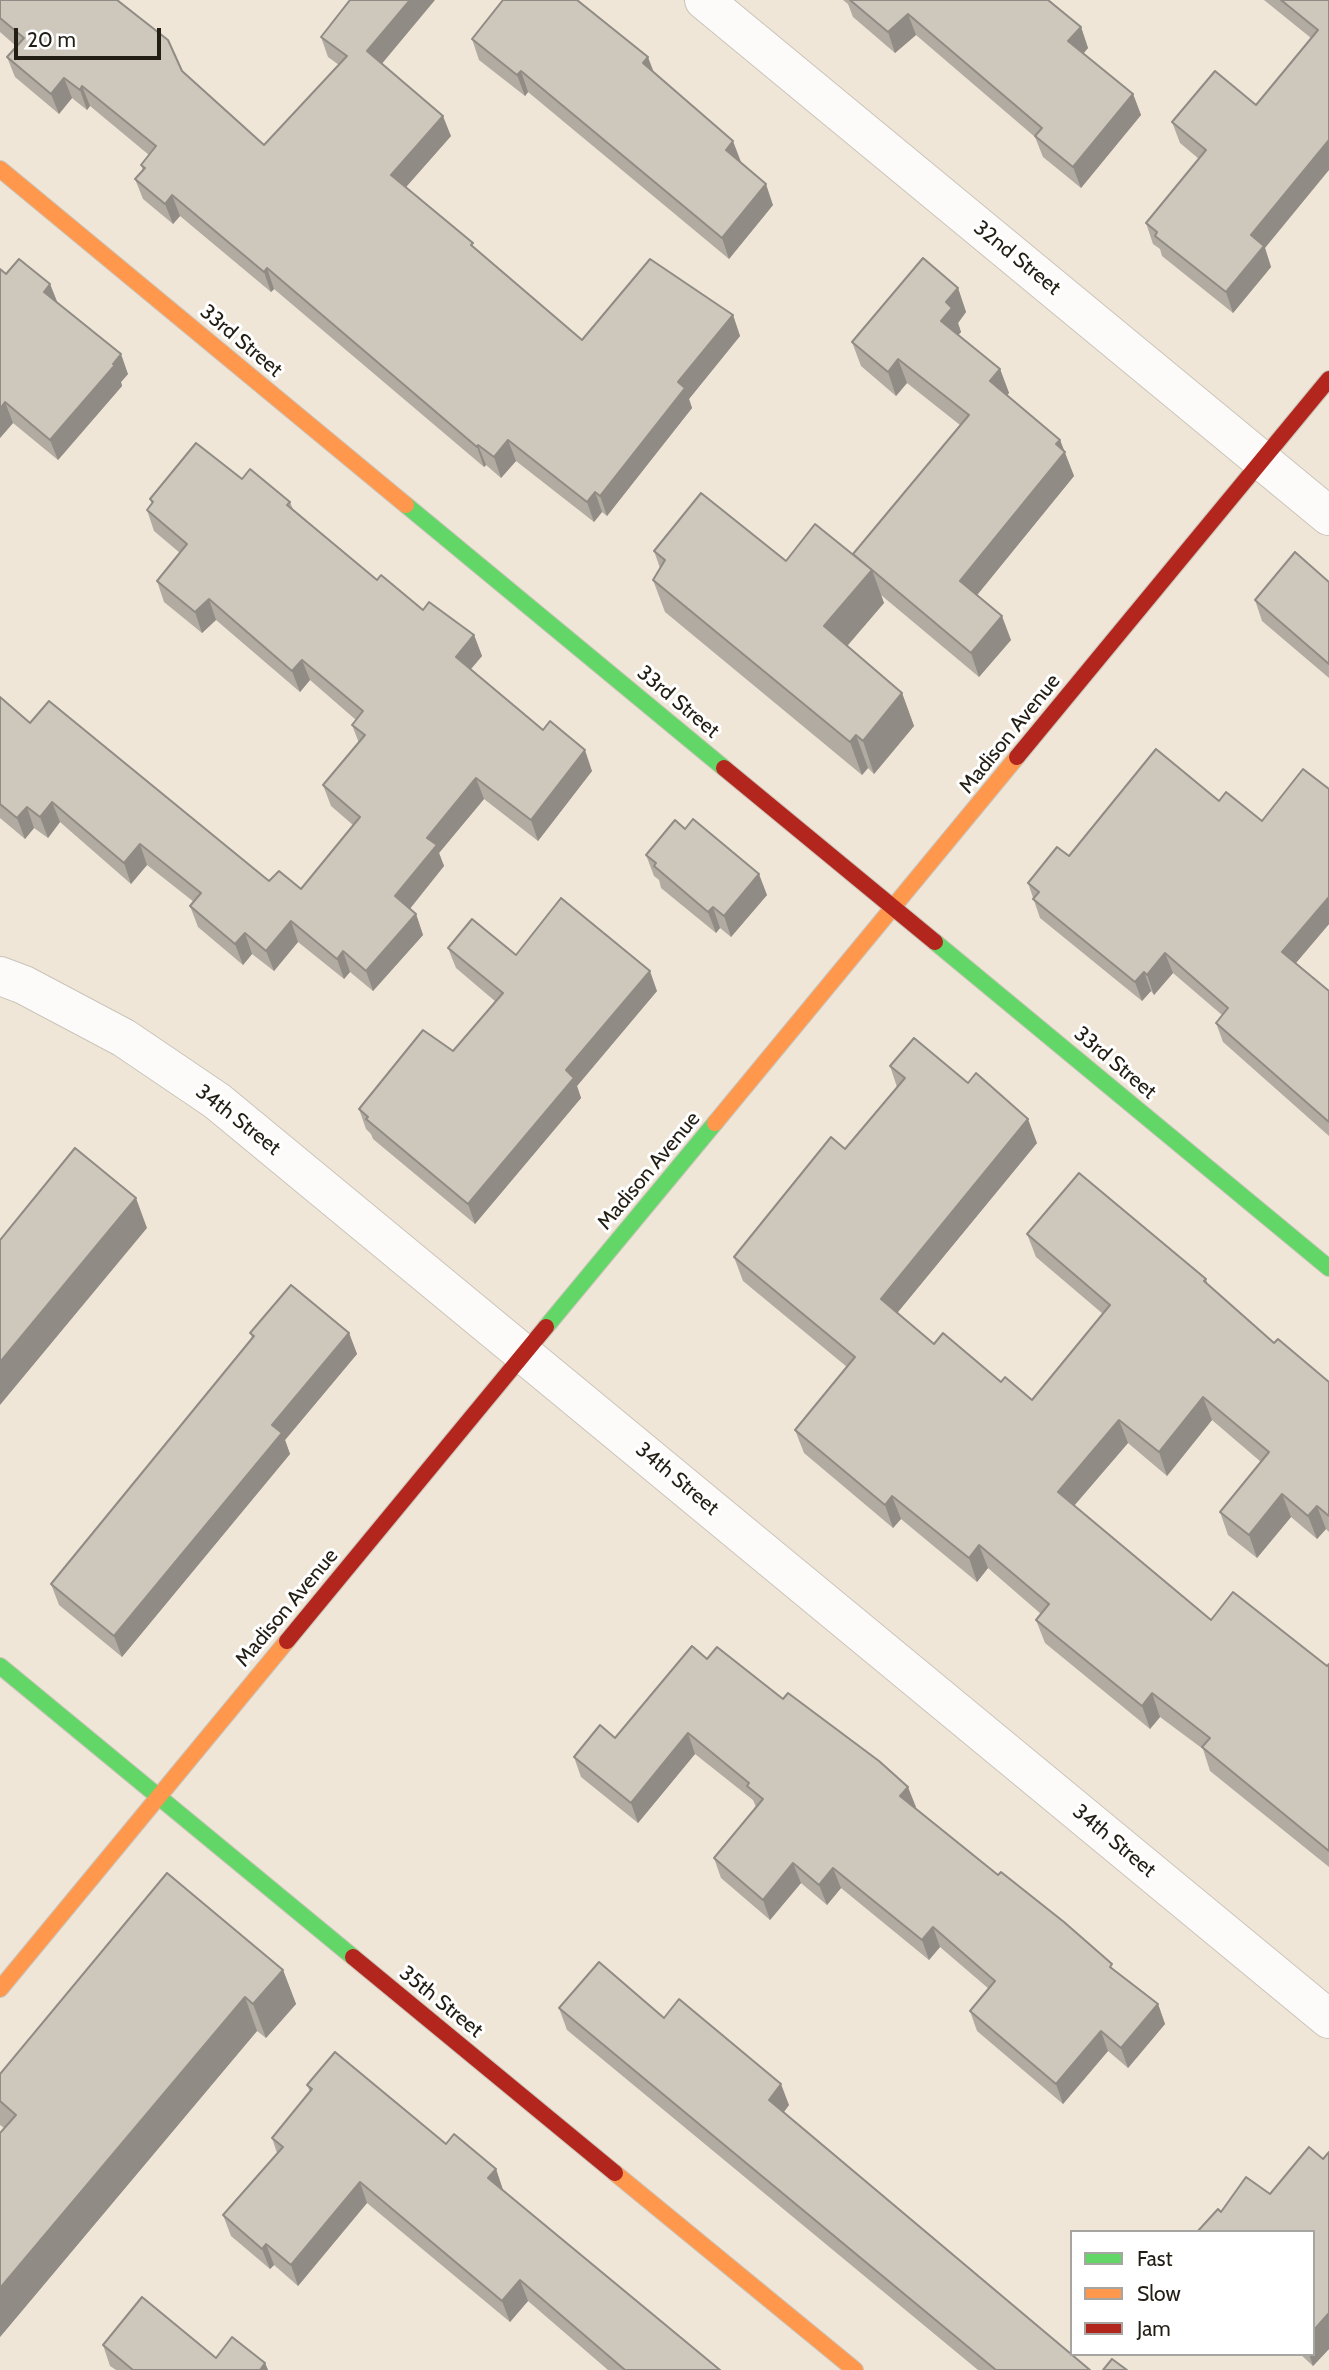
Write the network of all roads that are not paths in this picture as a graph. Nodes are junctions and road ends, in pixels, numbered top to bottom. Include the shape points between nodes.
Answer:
1 (704, 0) edge
2 (0, 169) edge
3 (1329, 379) edge
4 (1262, 460) junction
5 (1329, 516) edge
6 (895, 907) junction
7 (0, 976) edge
8 (1329, 1268) edge
9 (525, 1353) junction
10 (0, 1666) edge
11 (158, 1797) junction
12 (0, 1989) edge
13 (1329, 2019) edge
14 (855, 2370) edge

1 - 4 street, 32nd Street
2 - 6 street, 33rd Street
3 - 4 street, Madison Avenue
4 - 5 street, 32nd Street
4 - 6 street, Madison Avenue
6 - 8 street, 33rd Street
6 - 9 street, Madison Avenue
7 - 9 street, 34th Street via 124,1038 217,1101
9 - 11 street, Madison Avenue
9 - 13 street, 34th Street
10 - 11 street, 35th Street
11 - 12 street, Madison Avenue
11 - 14 street, 35th Street

